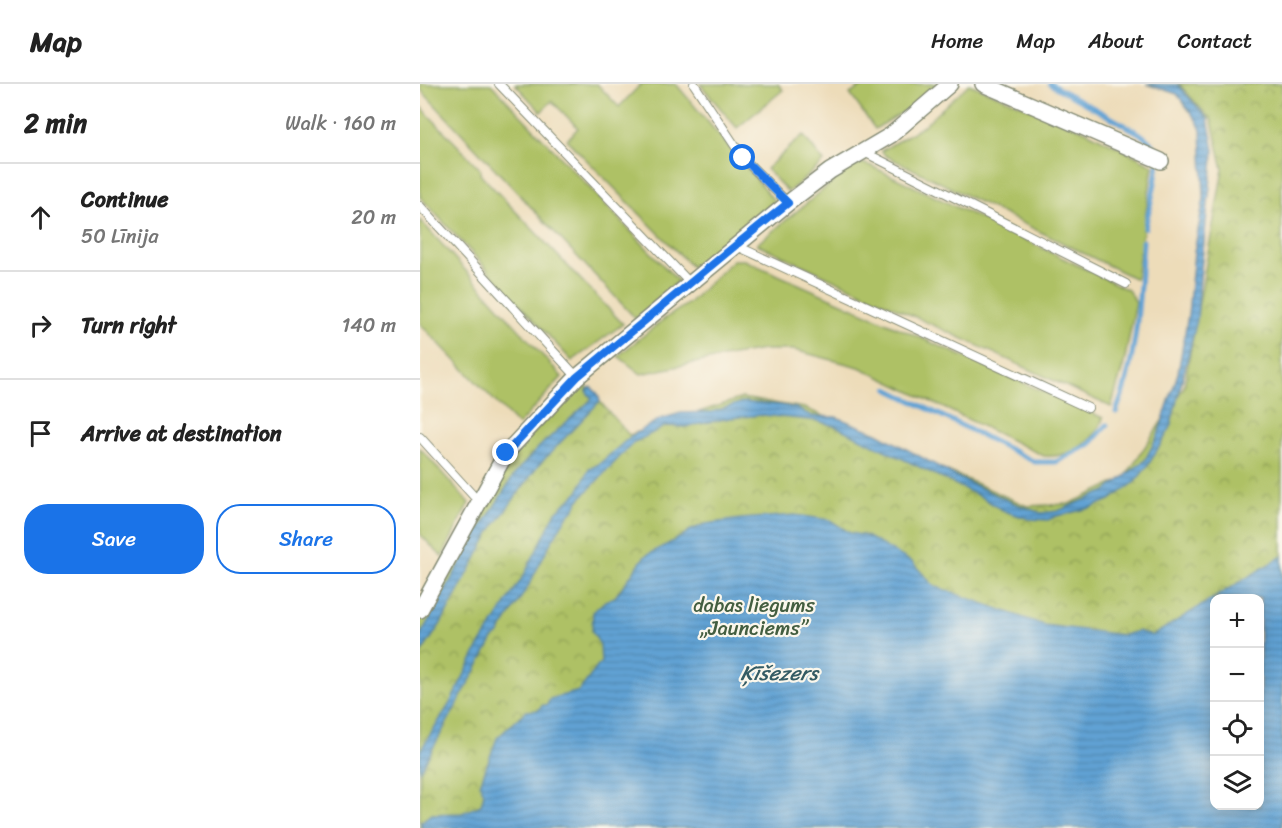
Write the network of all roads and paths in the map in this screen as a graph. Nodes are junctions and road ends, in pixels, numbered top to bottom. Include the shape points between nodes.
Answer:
1 (499, 84) edge
2 (694, 84) edge
3 (950, 84) edge
4 (983, 84) edge
5 (864, 152) junction
6 (1161, 162) dead end
7 (788, 203) junction
8 (420, 206) edge
9 (736, 245) junction
10 (691, 284) junction
11 (1126, 284) dead end
12 (577, 377) junction
13 (1088, 408) dead end
14 (420, 437) edge
15 (479, 502) junction
16 (420, 610) edge

1 - 10 lane
2 - 7 lane via 743,158
3 - 5 street via 891,135
4 - 6 street
5 - 7 street via 830,171
5 - 11 lane
7 - 9 street
8 - 12 lane
9 - 10 street
9 - 13 lane
10 - 12 street
12 - 15 street via 506,453
14 - 15 lane
15 - 16 street

